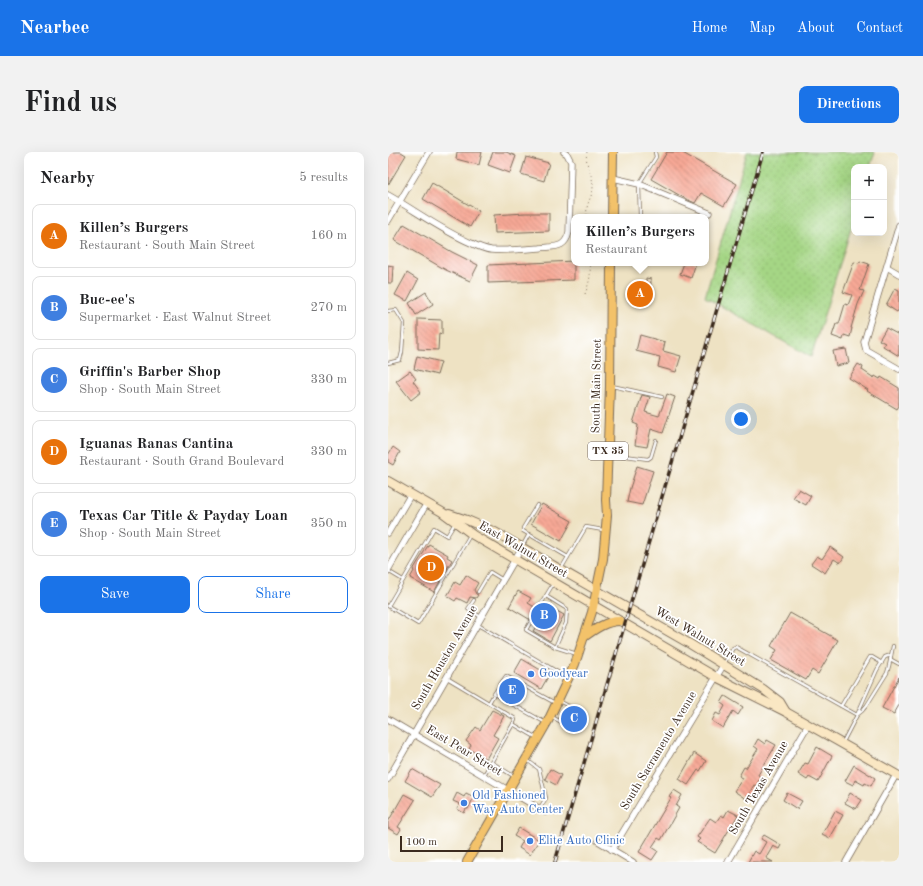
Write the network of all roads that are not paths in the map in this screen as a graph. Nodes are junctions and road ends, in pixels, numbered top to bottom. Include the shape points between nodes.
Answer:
1 (429, 152) edge
2 (564, 152) edge
3 (612, 152) edge
4 (655, 152) edge
5 (613, 178) junction
6 (639, 184) junction
7 (388, 195) edge
8 (400, 202) junction
9 (709, 213) dead end
10 (612, 214) edge
11 (640, 214) edge
12 (388, 221) edge
13 (899, 225) edge
14 (611, 266) edge
15 (887, 267) junction
16 (899, 274) edge
17 (388, 312) edge
18 (388, 363) edge
19 (899, 369) edge
20 (610, 386) junction
21 (662, 397) dead end
22 (656, 440) dead end
23 (608, 454) junction
24 (388, 481) edge
25 (411, 494) junction
26 (427, 503) junction
27 (537, 505) dead end
28 (457, 519) junction
29 (605, 530) junction
30 (470, 533) junction
31 (388, 534) edge
32 (529, 534) junction
33 (522, 547) junction
34 (568, 557) junction
35 (515, 559) junction
36 (561, 569) junction
37 (388, 570) edge
38 (403, 580) junction
39 (503, 580) junction
40 (554, 582) junction
41 (596, 589) junction
42 (478, 592) dead end
43 (546, 596) junction
44 (474, 600) dead end
45 (593, 605) junction
46 (388, 606) edge
47 (538, 609) dead end
48 (482, 617) junction
49 (531, 620) dead end
50 (620, 621) junction
51 (477, 625) junction
52 (584, 636) junction
53 (893, 646) dead end
54 (556, 647) junction
55 (578, 655) junction
56 (891, 655) junction
57 (890, 659) junction
58 (882, 663) junction
59 (724, 664) junction
60 (899, 664) edge
61 (716, 677) junction
62 (446, 678) junction
63 (568, 678) junction
64 (494, 694) junction
65 (557, 702) junction
66 (489, 703) junction
67 (841, 706) junction
68 (786, 712) junction
69 (856, 716) junction
70 (388, 719) edge
71 (548, 720) junction
72 (513, 724) junction
73 (808, 725) junction
74 (414, 734) junction
75 (538, 738) junction
76 (842, 744) junction
77 (526, 759) junction
78 (491, 762) junction
79 (898, 774) edge
80 (484, 776) junction
81 (516, 777) junction
82 (388, 779) edge
83 (509, 790) junction
84 (542, 810) joint
85 (598, 842) dead end
86 (612, 850) junction
87 (467, 862) edge
88 (633, 862) edge
89 (728, 862) edge
90 (846, 862) edge

1 - 8 street
2 - 8 street via 571,162 569,232 568,239 559,246 490,250 459,237
3 - 5 main road
4 - 6 lane via 656,156
5 - 6 street
5 - 10 main road
6 - 9 street
6 - 11 lane
7 - 8 street
8 - 12 street
13 - 15 street
14 - 20 main road, South Main Street / TX 35
15 - 16 street
15 - 19 street via 864,342 866,350
17 - 18 lane via 396,310 404,322 400,360
20 - 21 lane
20 - 23 main road, South Main Street / TX 35
22 - 23 lane via 648,459
23 - 29 main road, South Main Street / TX 35
24 - 25 street, East Walnut Street
25 - 26 street, East Walnut Street
25 - 31 street
26 - 28 street, East Walnut Street
26 - 37 street
27 - 32 lane via 523,528 523,531
28 - 30 street, East Walnut Street
28 - 33 street, East Walnut Street via 496,532
28 - 38 lane via 447,536 434,528
29 - 34 lane via 586,528
29 - 41 main road, South Main Street / TX 35 via 603,559
30 - 35 street, East Walnut Street
30 - 46 lane via 418,624
32 - 33 lane
32 - 34 lane
33 - 35 street, South Houston Avenue
33 - 36 street, East Walnut Street
34 - 36 lane
35 - 39 street, South Houston Avenue
35 - 40 street, East Walnut Street
36 - 41 street, East Walnut Street
37 - 38 lane
38 - 46 lane
39 - 42 lane via 490,572
39 - 48 street, South Houston Avenue
40 - 43 lane
40 - 45 street, East Walnut Street
41 - 45 main road, South Main Street / TX 35
41 - 59 street, West Walnut Street
43 - 47 lane
43 - 54 lane via 567,609 566,623
44 - 48 lane via 468,609
45 - 50 street, West Walnut Street
45 - 52 main road, South Main Street / TX 35
48 - 51 street, South Houston Avenue
49 - 54 lane via 526,630
50 - 52 main road via 605,624
50 - 61 street, West Walnut Street
51 - 62 street, South Houston Avenue
51 - 63 lane
52 - 55 main road, South Main Street / TX 35
53 - 56 lane
54 - 55 lane
55 - 63 main road, South Main Street / TX 35
56 - 57 lane
56 - 58 lane via 885,657
57 - 60 lane
57 - 69 lane via 887,673
58 - 67 lane via 870,657
58 - 69 lane
59 - 61 street, South Sacramento Avenue
59 - 67 lane via 736,647
59 - 68 street, West Walnut Street via 780,702
61 - 68 street, West Walnut Street
61 - 86 street, South Sacramento Avenue
62 - 66 lane
62 - 74 street, South Houston Avenue
63 - 65 main road, South Main Street / TX 35
64 - 65 lane via 506,676
64 - 66 lane
64 - 71 lane
65 - 71 main road, South Main Street / TX 35
65 - 71 lane via 582,713 582,722 574,729
66 - 72 lane via 514,718
67 - 69 lane
68 - 73 street, West Walnut Street
69 - 76 lane
70 - 74 street, East Pear Street
71 - 75 main road, South Main Street / TX 35
72 - 75 lane
72 - 78 lane
73 - 76 street, West Walnut Street
73 - 89 street, South Texas Avenue
74 - 80 street, East Pear Street
74 - 82 street, South Houston Avenue
75 - 77 main road, South Main Street / TX 35
76 - 79 street, West Walnut Street
77 - 81 main road, South Main Street / TX 35
77 - 84 lane via 539,769 546,798
78 - 80 lane
78 - 81 lane
79 - 90 street
80 - 83 street, East Pear Street
81 - 83 main road, South Main Street / TX 35
83 - 84 street, East Pear Street
83 - 87 main road, South Main Street / TX 35
85 - 86 street
86 - 88 street

